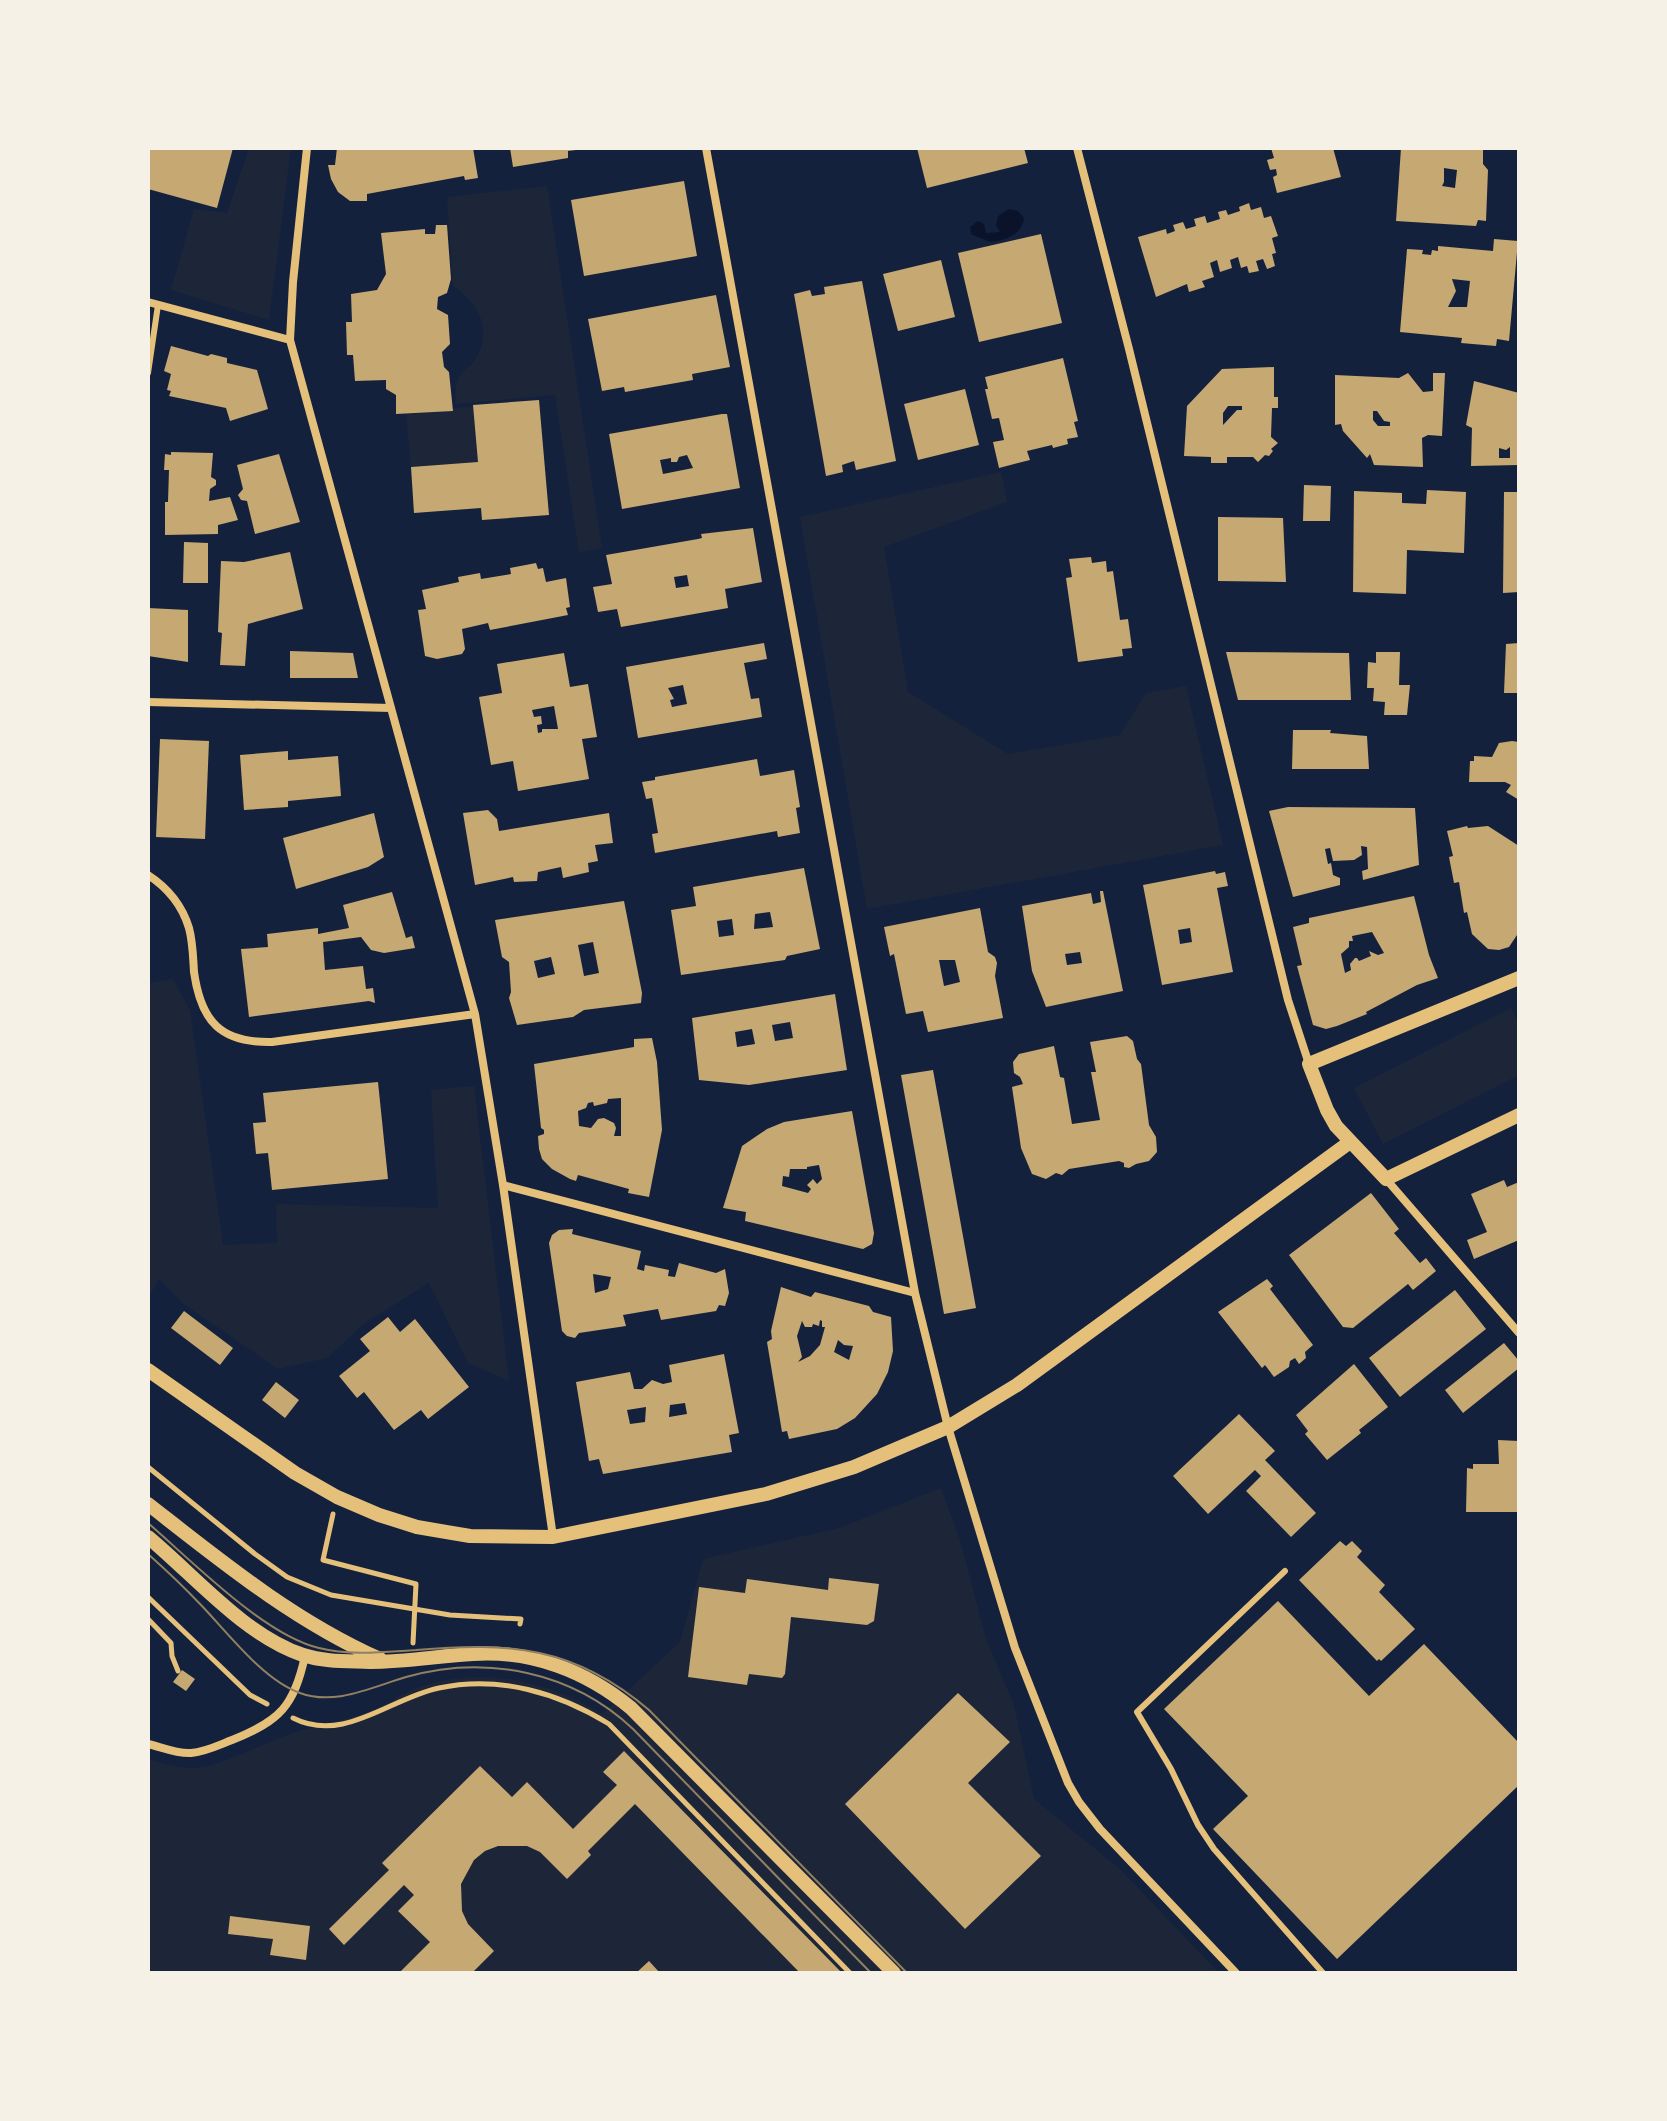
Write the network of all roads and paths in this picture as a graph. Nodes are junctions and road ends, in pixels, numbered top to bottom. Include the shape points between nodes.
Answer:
1 (307, 148) edge
2 (706, 148) edge
3 (1077, 148) edge
4 (148, 302) edge
5 (158, 305) junction
6 (290, 340) junction
7 (148, 373) edge
8 (148, 702) edge
9 (391, 708) junction
10 (148, 875) edge
11 (1519, 978) edge
12 (475, 1014) junction
13 (1309, 1064) junction
14 (1519, 1115) edge
15 (1350, 1142) junction
16 (1386, 1179) junction
17 (503, 1185) junction
18 (915, 1293) junction
19 (1519, 1333) edge
20 (148, 1370) edge
21 (948, 1427) junction
22 (148, 1467) edge
23 (337, 1497) junction
24 (148, 1504) edge
25 (148, 1537) edge
26 (553, 1537) junction
27 (1285, 1571) dead end
28 (148, 1597) edge
29 (415, 1610) junction
30 (148, 1619) edge
31 (520, 1624) dead end
32 (305, 1656) junction
33 (413, 1660) junction
34 (388, 1662) junction
35 (178, 1671) dead end
36 (250, 1695) dead end
37 (303, 1723) dead end
38 (148, 1744) edge
39 (850, 1973) edge
40 (894, 1973) edge
41 (1236, 1973) edge
42 (1323, 1973) edge

1 - 6 street
2 - 18 street
3 - 13 street via 1288,1000
4 - 5 street
5 - 6 street
5 - 7 lane
6 - 9 street
8 - 9 street
9 - 12 street
10 - 12 street via 180,907 192,940 202,1007 224,1032 244,1041 272,1042
11 - 13 street
12 - 17 street
13 - 15 street via 1329,1115
14 - 16 street
15 - 16 street
15 - 21 street via 1017,1385
16 - 19 street
17 - 18 street
17 - 26 street
18 - 21 street
20 - 23 street via 270,1457
21 - 26 street via 854,1467 766,1494
21 - 41 street via 1019,1661 1073,1793 1110,1840
22 - 29 path via 287,1577 331,1595
23 - 26 street via 398,1522 444,1532
23 - 29 path via 323,1560 416,1584
24 - 34 street via 299,1617
25 - 32 street via 247,1624
27 - 42 lane via 1137,1712 1214,1849
28 - 36 path
29 - 31 path via 521,1619
29 - 33 path
30 - 35 path via 171,1643
32 - 34 street
32 - 38 street via 298,1685 268,1723 191,1753
33 - 34 street
33 - 40 street via 517,1654 591,1680 631,1708
37 - 39 path via 350,1723 409,1697 455,1685 513,1687 565,1701 609,1724

